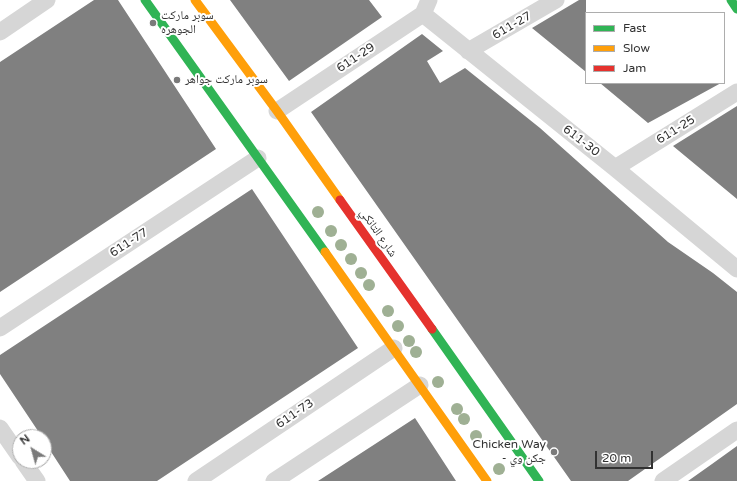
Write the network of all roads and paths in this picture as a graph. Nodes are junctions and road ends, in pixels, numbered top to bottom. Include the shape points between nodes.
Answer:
1 (47, 0) edge
2 (145, 0) edge
3 (195, 0) edge
4 (556, 0) edge
5 (730, 0) edge
6 (426, 7) edge
7 (737, 9) edge
8 (0, 32) edge
9 (468, 51) junction
10 (737, 92) edge
11 (277, 111) junction
12 (258, 158) junction
13 (615, 168) junction
14 (737, 270) edge
15 (0, 328) edge
16 (394, 348) junction
17 (420, 385) junction
18 (0, 428) edge
19 (737, 430) edge
20 (12, 445) edge
21 (29, 469) edge
22 (37, 481) edge
23 (196, 481) edge
24 (274, 481) edge
25 (487, 481) edge
26 (539, 481) edge
27 (663, 481) edge

1 - 8 street
2 - 12 street
3 - 11 street, شارع التانكي
4 - 9 street, 611-27
5 - 7 street
6 - 9 street, 611-30
6 - 11 street, 611-29
9 - 13 street, 611-30
10 - 13 street, 611-25
11 - 26 street, شارع التانكي
12 - 15 street, 611-77
12 - 16 street
13 - 14 street, 611-30
16 - 17 street
16 - 23 street, 611-73
17 - 24 street
17 - 25 street
18 - 20 street
19 - 27 street
21 - 22 street

